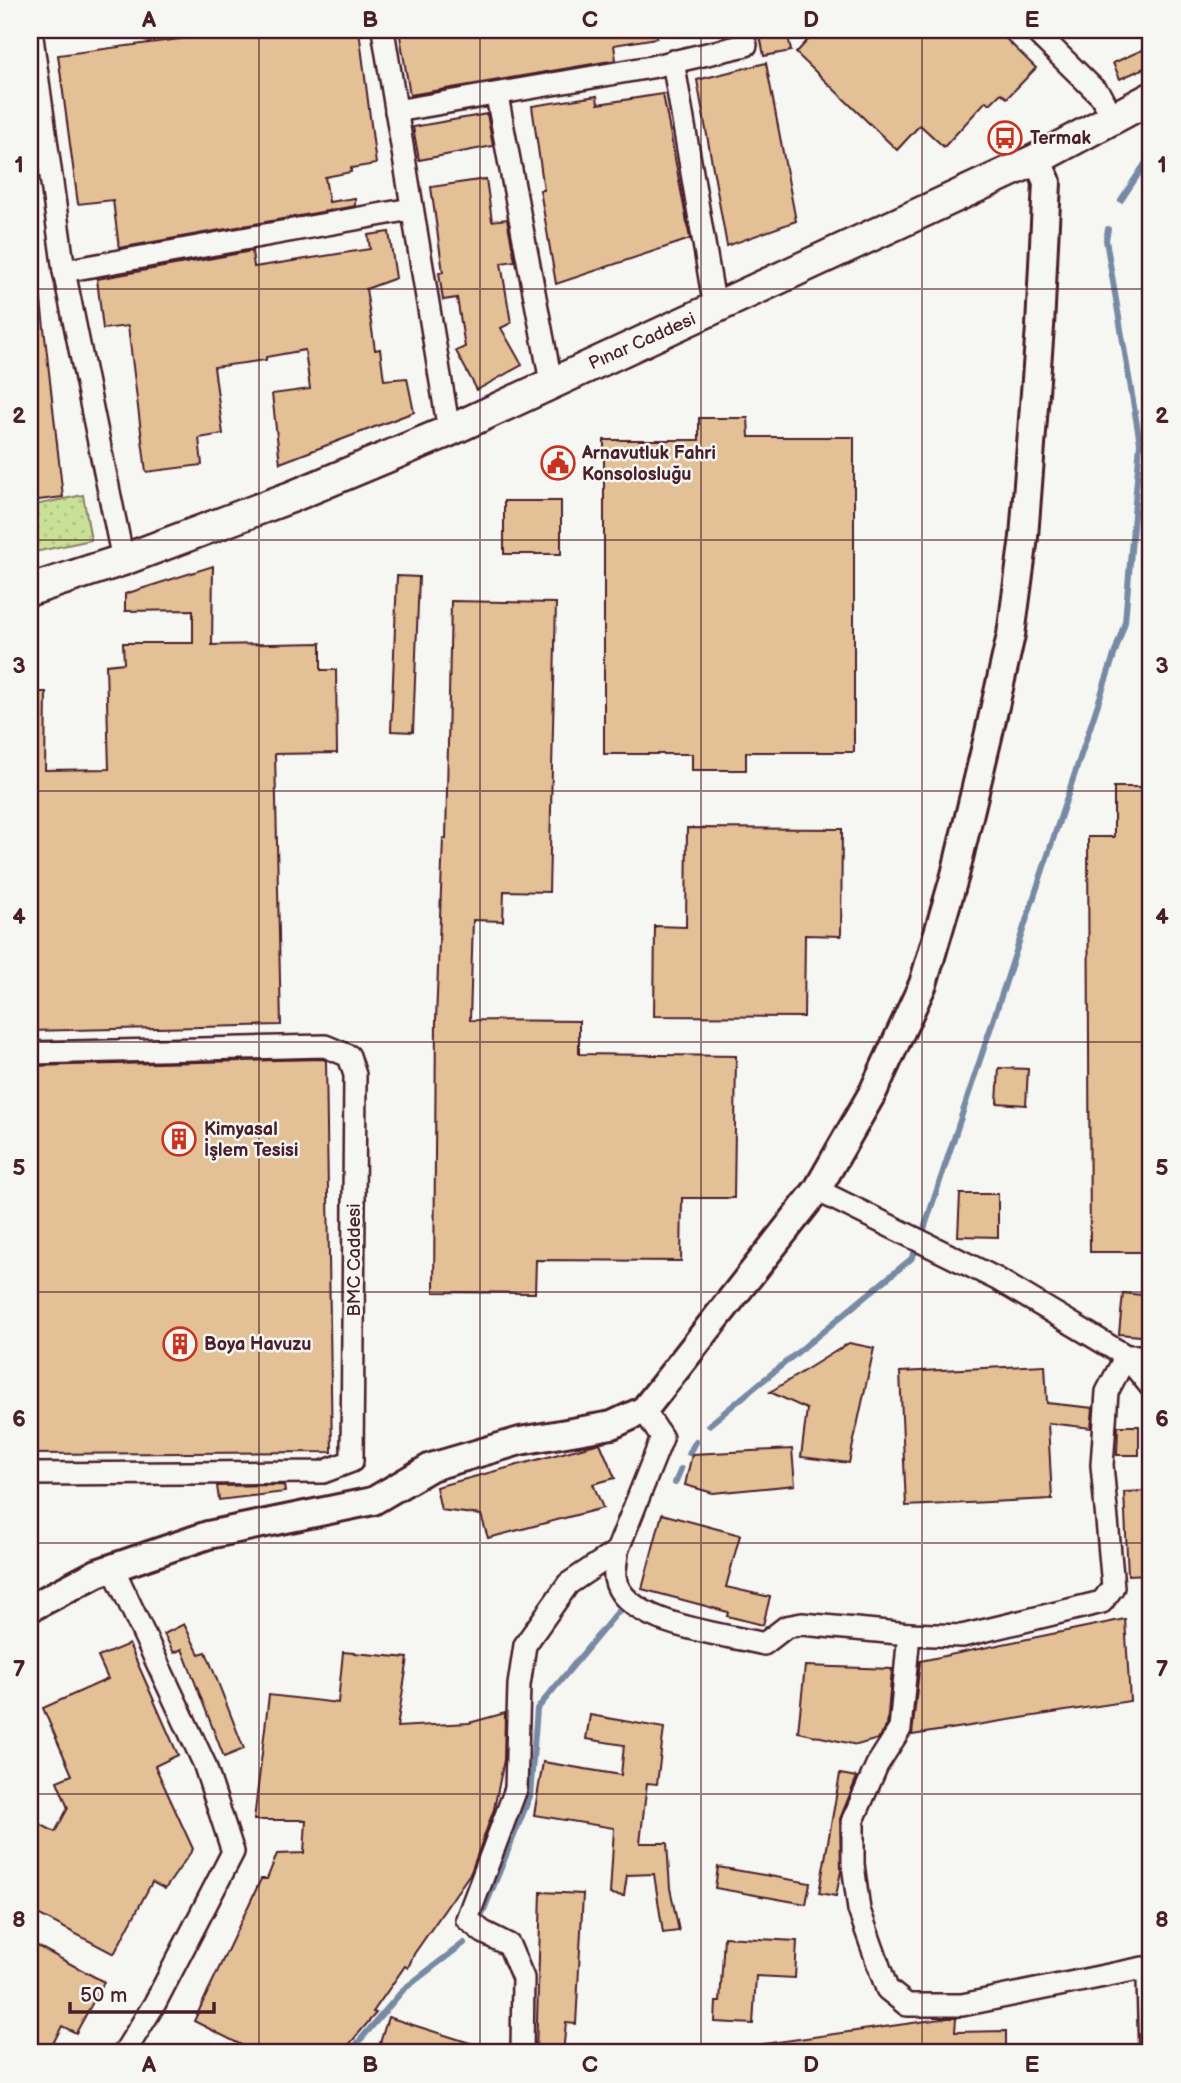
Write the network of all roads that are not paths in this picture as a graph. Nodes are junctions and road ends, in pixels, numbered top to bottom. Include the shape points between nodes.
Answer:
1 (31, 30) edge
2 (383, 30) edge
3 (1034, 30) edge
4 (746, 45) dead end
5 (673, 61) junction
6 (497, 96) junction
7 (1151, 98) edge
8 (396, 111) junction
9 (1113, 119) junction
10 (1037, 159) junction
11 (411, 209) junction
12 (64, 271) junction
13 (715, 308) junction
14 (551, 382) junction
15 (449, 431) junction
16 (123, 560) junction
17 (30, 572) edge
18 (30, 590) edge
19 (30, 1053) edge
20 (817, 1190) junction
21 (1126, 1356) junction
22 (1151, 1356) edge
23 (1151, 1387) edge
24 (644, 1410) junction
25 (30, 1474) edge
26 (617, 1551) junction
27 (113, 1568) junction
28 (30, 1608) edge
29 (909, 1634) junction
30 (124, 2053) edge
31 (522, 2053) edge
32 (1150, 2053) edge

1 - 12 street
2 - 8 street
3 - 9 street via 1102,97
4 - 5 street
5 - 6 street
5 - 13 street
6 - 8 street
6 - 14 street
7 - 9 main road, Pınar Caddesi
8 - 11 street
9 - 10 main road, Pınar Caddesi
10 - 13 main road, Pınar Caddesi
10 - 20 street via 1047,182 1040,327 1024,537 1010,635 955,875 923,984 873,1092
11 - 12 street
11 - 15 street
12 - 16 street
13 - 14 main road, Pınar Caddesi
14 - 15 main road, Pınar Caddesi
15 - 16 main road, Pınar Caddesi via 291,498
16 - 17 main road, Pınar Caddesi
16 - 18 main road, Pınar Caddesi
19 - 25 street, BMC Caddesi via 325,1046 349,1056 355,1075 352,1461 323,1472
20 - 21 street via 997,1279
20 - 24 street
21 - 22 street
21 - 23 street
21 - 29 street via 1107,1392 1102,1465 1113,1587 1108,1595 1102,1602 1069,1612 962,1636
24 - 26 street via 662,1438
24 - 27 street via 612,1425 520,1441 431,1467 373,1501 208,1535
26 - 29 street via 615,1579 625,1596 640,1611 672,1623 764,1644 786,1627 802,1624
26 - 31 street via 568,1584 525,1645 516,1789 467,1919 509,1945 523,1978
27 - 28 street
27 - 30 street via 204,1763 233,1852
29 - 32 street via 900,1729 877,1765 853,1820 859,1910 887,1989 907,2005 962,2005 1143,1968

